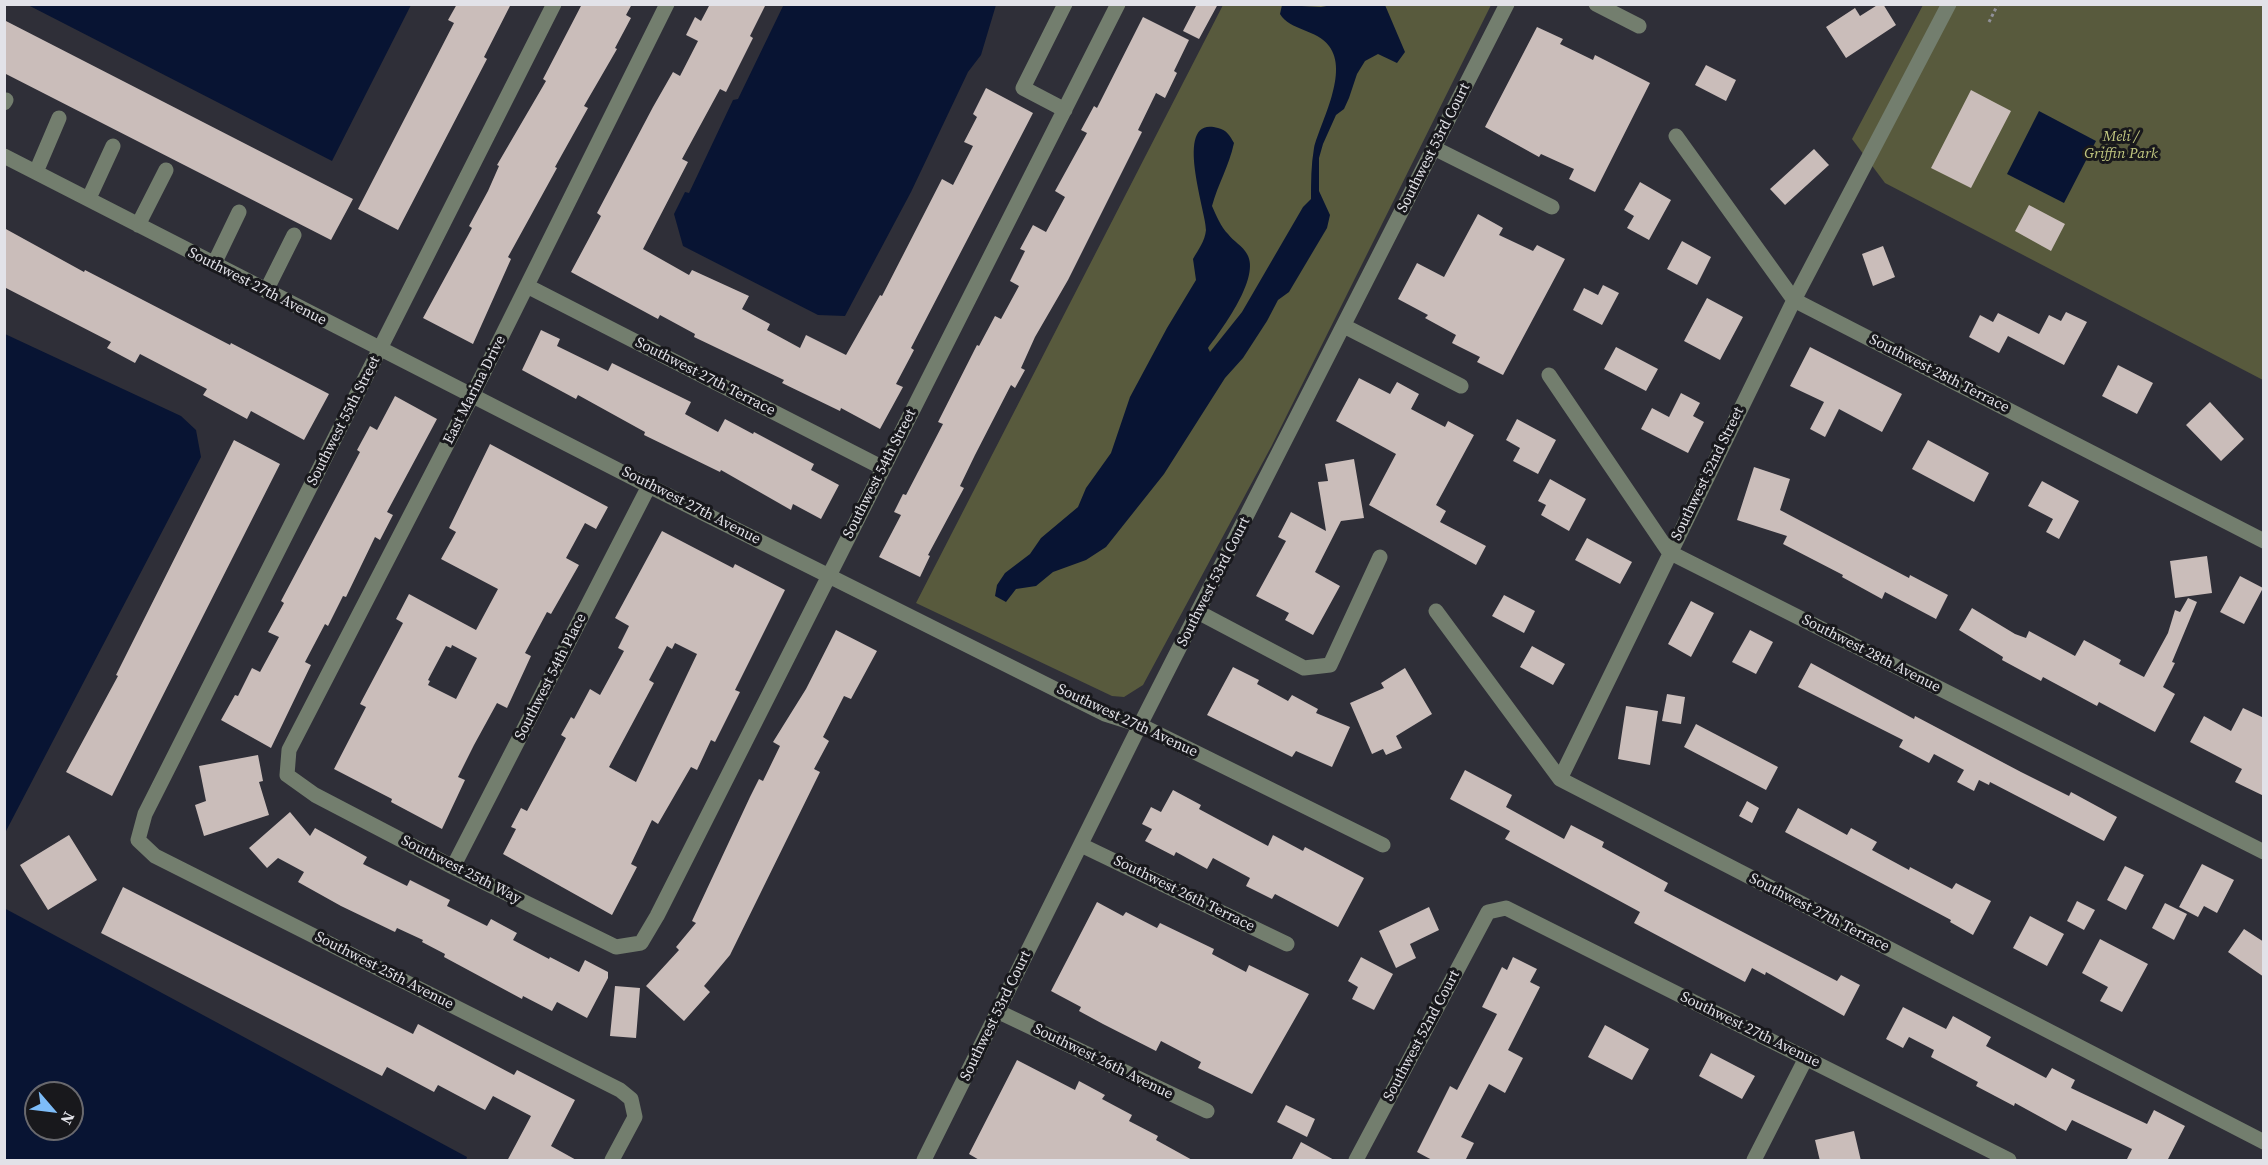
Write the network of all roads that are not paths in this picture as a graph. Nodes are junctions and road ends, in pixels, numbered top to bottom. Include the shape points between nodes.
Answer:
1 (555, 4) edge
2 (667, 4) edge
3 (1065, 4) edge
4 (1118, 4) edge
5 (1507, 4) edge
6 (1596, 4) edge
7 (1949, 4) edge
8 (1639, 26) dead end
9 (1065, 110) junction
10 (59, 118) dead end
11 (1676, 136) dead end
12 (113, 146) dead end
13 (1434, 148) junction
14 (4, 156) edge
15 (166, 170) dead end
16 (36, 172) junction
17 (89, 198) junction
18 (1552, 207) dead end
19 (239, 212) dead end
20 (138, 225) junction
21 (294, 235) dead end
22 (214, 264) junction
23 (527, 286) junction
24 (266, 291) junction
25 (1794, 300) junction
26 (1344, 326) junction
27 (381, 350) junction
28 (1549, 375) dead end
29 (1461, 386) dead end
30 (473, 394) junction
31 (883, 468) junction
32 (650, 486) junction
33 (2264, 541) edge
34 (1669, 552) junction
35 (1380, 557) dead end
36 (829, 576) junction
37 (1437, 611) dead end
38 (1198, 612) junction
39 (1140, 726) junction
40 (287, 775) joint
41 (1560, 779) junction
42 (138, 840) joint
43 (1081, 845) junction
44 (1383, 845) dead end
45 (2264, 852) edge
46 (453, 867) junction
47 (1488, 912) joint
48 (641, 943) joint
49 (1287, 944) dead end
50 (999, 1012) junction
51 (1806, 1058) junction
52 (1207, 1111) dead end
53 (2264, 1142) edge
54 (1979, 1154) edge
55 (612, 1161) edge
56 (924, 1161) edge
57 (1356, 1161) edge
58 (1754, 1161) edge
59 (2009, 1161) edge

1 - 27 street, Southwest 55th Street
2 - 23 street, East Marina Drive
3 - 9 street via 1023,88
4 - 9 street, Southwest 54th Street
5 - 13 street, Southwest 53rd Court
6 - 8 street
7 - 25 street, Southwest 52nd Street
9 - 31 street, Southwest 54th Street
10 - 16 street
11 - 25 street, Southwest 28th Terrace
12 - 17 street
13 - 18 street
13 - 26 street, Southwest 53rd Court
14 - 16 street, Southwest 27th Avenue
15 - 20 street
16 - 17 street, Southwest 27th Avenue
17 - 20 street, Southwest 27th Avenue
19 - 22 street
20 - 22 street, Southwest 27th Avenue
21 - 24 street
22 - 24 street, Southwest 27th Avenue
23 - 30 street, East Marina Drive
23 - 31 street, Southwest 27th Terrace
24 - 27 street, Southwest 27th Avenue
25 - 33 street, Southwest 28th Terrace
25 - 34 street, Southwest 52nd Street
26 - 29 street
26 - 38 street, Southwest 53rd Court
27 - 30 street, Southwest 27th Avenue
27 - 42 street, Southwest 55th Street via 145,814
28 - 34 street, Southwest 28th Avenue
30 - 32 street, Southwest 27th Avenue
30 - 40 street, East Marina Drive via 289,750
31 - 36 street, Southwest 54th Street
32 - 36 street, Southwest 27th Avenue
32 - 46 street, Southwest 54th Place
34 - 41 street, Southwest 52nd Street
34 - 45 street, Southwest 28th Avenue
35 - 38 street via 1330,665 1304,668
36 - 39 street, Southwest 27th Avenue via 1106,714
36 - 48 street, Southwest 54th Street
37 - 41 street, Southwest 27th Terrace
38 - 39 street, Southwest 53rd Court
39 - 43 street, Southwest 53rd Court
39 - 44 street, Southwest 27th Avenue
40 - 46 street, Southwest 25th Way via 315,795
41 - 53 street, Southwest 27th Terrace
42 - 55 street, Southwest 25th Avenue via 155,856 620,1090 632,1099 634,1117
43 - 49 street, Southwest 26th Terrace
43 - 50 street, Southwest 53rd Court
46 - 48 street, Southwest 25th Way via 616,947
47 - 51 street, Southwest 27th Avenue via 1506,908
47 - 57 street, Southwest 52nd Court
50 - 52 street, Southwest 26th Avenue
50 - 56 street, Southwest 53rd Court
51 - 54 street, Southwest 27th Avenue
51 - 58 street
54 - 59 street, Southwest 27th Avenue

